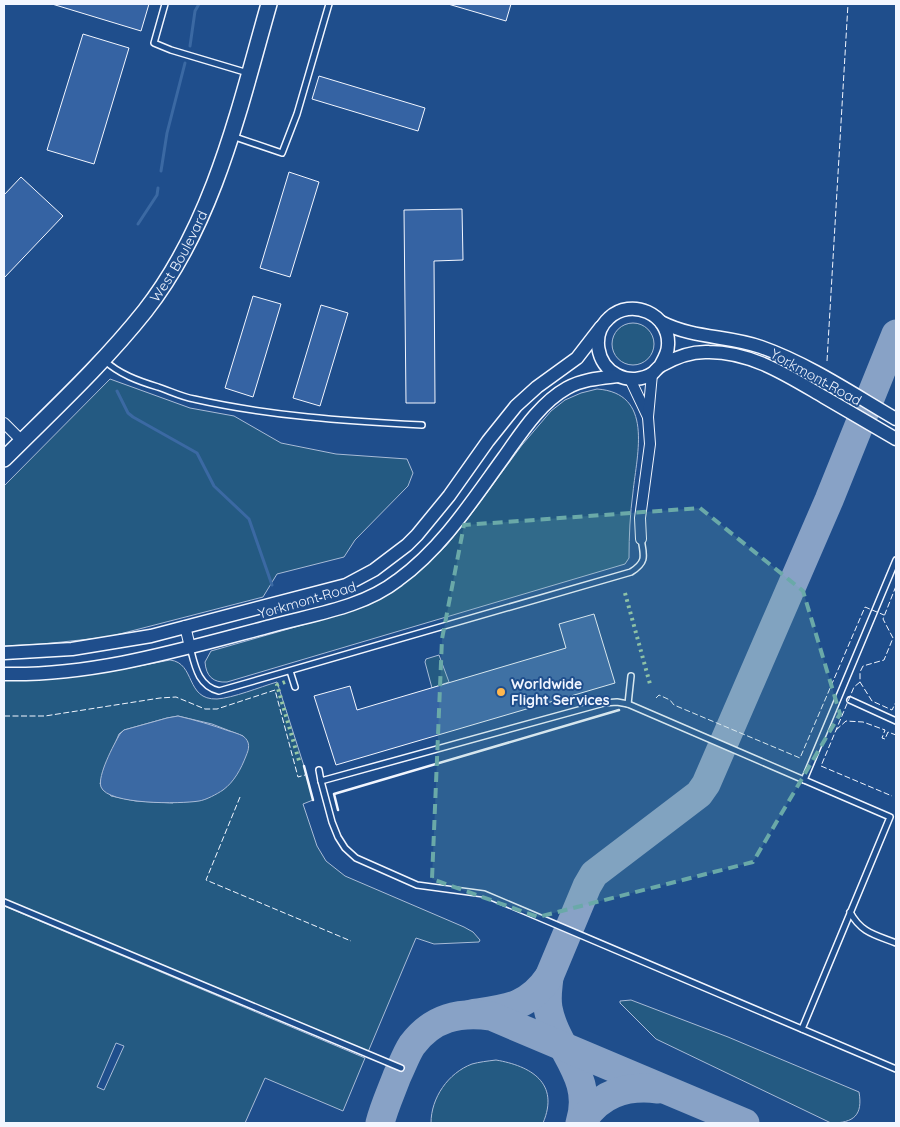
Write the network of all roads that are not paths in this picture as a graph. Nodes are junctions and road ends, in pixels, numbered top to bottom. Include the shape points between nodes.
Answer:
1 (165, 4) edge
2 (269, 4) edge
3 (329, 4) edge
4 (249, 73) junction
5 (230, 136) junction
6 (661, 322) junction
7 (601, 327) junction
8 (103, 360) junction
9 (656, 370) junction
10 (624, 378) junction
11 (648, 417) junction
12 (896, 420) edge
13 (4, 423) edge
14 (422, 424) dead end
15 (896, 439) edge
16 (22, 441) junction
17 (4, 459) edge
18 (641, 539) joint
19 (896, 560) edge
20 (185, 626) junction
21 (190, 647) junction
22 (4, 653) edge
23 (290, 671) junction
24 (4, 674) edge
25 (631, 676) dead end
26 (295, 687) dead end
27 (850, 700) dead end
28 (628, 704) junction
29 (896, 721) edge
30 (319, 770) dead end
31 (804, 780) junction
32 (322, 781) junction
33 (4, 902) edge
34 (850, 912) junction
35 (896, 944) edge
36 (802, 1029) junction
37 (401, 1068) dead end
38 (896, 1069) edge

1 - 4 lane via 154,42
2 - 4 main road, West Boulevard
3 - 5 lane via 297,114 282,153
4 - 5 main road, West Boulevard
5 - 8 main road, West Boulevard via 204,209 185,247 145,310
6 - 7 street, Yorkmont Road via 642,309 630,308 613,314
6 - 9 street via 667,332 668,344 666,356
6 - 12 street, Yorkmont Road via 692,334 745,342 780,355
7 - 10 street via 598,338 600,355 609,370
7 - 20 street, Yorkmont Road via 577,358 516,406 426,525 407,545 374,570 346,585
8 - 14 lane via 124,374 192,399 276,413
8 - 16 main road, West Boulevard
9 - 10 street, Yorkmont Road via 641,378
9 - 11 street
9 - 15 street, Yorkmont Road via 676,358 697,352 748,358 787,375
10 - 11 street
10 - 21 street, Yorkmont Road via 584,381 566,388 547,403 441,541 412,570 385,589 350,605
11 - 18 street via 650,444 640,518
13 - 16 street
16 - 17 main road, West Boulevard
18 - 23 lane via 643,562 631,572
19 - 31 lane
20 - 21 street
20 - 22 street, Yorkmont Road via 102,645
21 - 23 lane via 203,682 219,691
21 - 24 street, Yorkmont Road via 118,664 59,672
23 - 26 lane
25 - 28 lane
27 - 29 lane
28 - 31 lane
28 - 32 lane via 604,703
30 - 32 lane
31 - 34 lane via 890,817
32 - 36 lane via 338,837 356,858 417,885 484,894
33 - 37 lane
34 - 35 lane via 862,929
34 - 36 lane
36 - 38 lane

